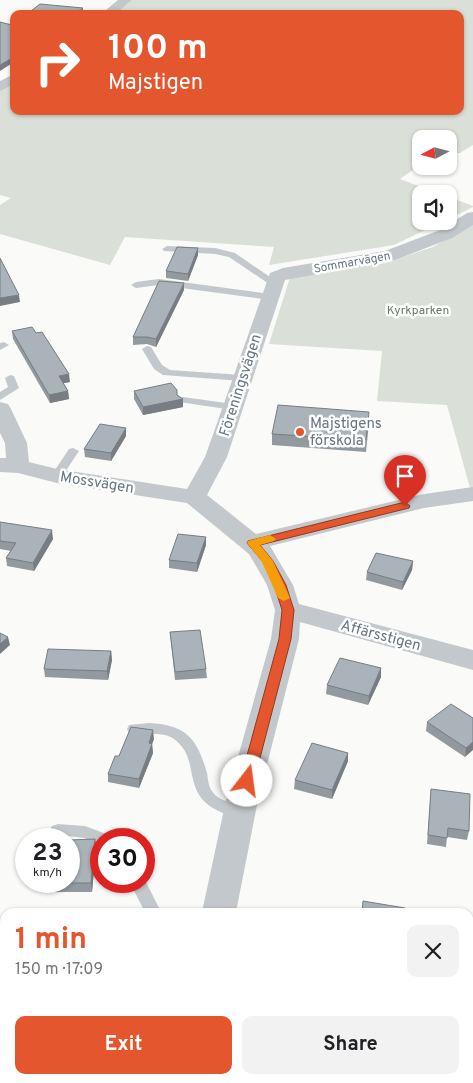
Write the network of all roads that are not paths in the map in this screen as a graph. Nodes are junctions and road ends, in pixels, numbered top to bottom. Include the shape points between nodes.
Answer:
1 (126, 0) edge
2 (112, 10) edge
3 (473, 217) edge
4 (167, 249) dead end
5 (136, 285) dead end
6 (276, 285) junction
7 (147, 349) edge
8 (10, 378) dead end
9 (242, 378) junction
10 (0, 397) edge
11 (183, 400) edge
12 (201, 402) junction
13 (233, 407) junction
14 (0, 409) edge
15 (197, 414) dead end
16 (73, 451) dead end
17 (9, 465) edge
18 (57, 476) junction
19 (473, 494) edge
20 (194, 497) junction
21 (252, 543) junction
22 (288, 610) junction
23 (473, 660) edge
24 (134, 729) edge
25 (239, 813) junction
26 (143, 893) edge
27 (151, 908) edge
28 (220, 908) edge

1 - 2 street
3 - 6 street, Sommarvägen via 446,234 389,256
4 - 6 lane via 223,252
5 - 6 lane via 159,282
6 - 9 street, Föreningsvägen
7 - 9 lane via 158,367 166,373
8 - 10 lane via 14,388
9 - 13 street, Föreningsvägen
11 - 12 lane
12 - 13 lane
12 - 15 lane
13 - 20 street, Föreningsvägen via 216,457
14 - 17 street via 16,443
16 - 18 lane
17 - 18 street, Mossvägen
18 - 20 street, Mossvägen
19 - 21 street via 424,501
20 - 21 street
21 - 22 street via 268,561
22 - 23 street, Affärsstigen
22 - 25 street via 285,639
24 - 25 lane via 162,728 183,738 190,745 205,794 213,802
25 - 28 street
26 - 27 lane

